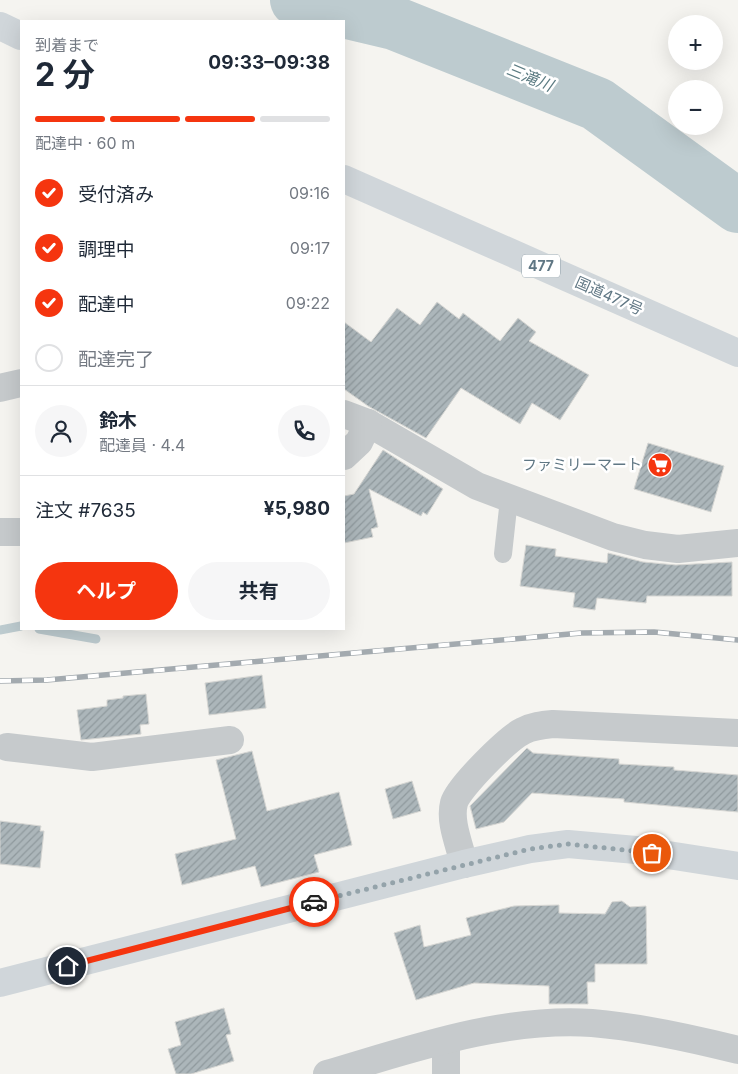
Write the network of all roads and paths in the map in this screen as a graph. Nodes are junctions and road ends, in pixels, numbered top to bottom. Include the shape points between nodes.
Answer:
1 (0, 26) edge
2 (20, 36) edge
3 (345, 179) edge
4 (738, 353) edge
5 (20, 383) edge
6 (0, 388) edge
7 (356, 418) edge
8 (345, 455) edge
9 (509, 499) junction
10 (0, 532) edge
11 (20, 532) edge
12 (738, 543) edge
13 (503, 554) dead end
14 (738, 733) edge
15 (230, 740) dead end
16 (2, 747) edge
17 (464, 864) junction
18 (738, 866) edge
19 (0, 983) edge
20 (446, 1041) junction
21 (738, 1050) edge
22 (327, 1074) edge
23 (446, 1074) edge

1 - 2 main road
3 - 4 main road, 国道477号 / 477
5 - 6 street
7 - 8 street via 359,442
7 - 9 street via 477,486
9 - 12 street via 613,537 645,545 678,549
9 - 13 lane
10 - 11 street
14 - 17 street via 553,724 536,725 521,731 470,780 454,804 454,822
15 - 16 street via 92,757
17 - 18 main road via 568,844 636,850
17 - 19 main road
20 - 21 street via 536,1024 590,1023 641,1028
20 - 22 street
20 - 23 street

